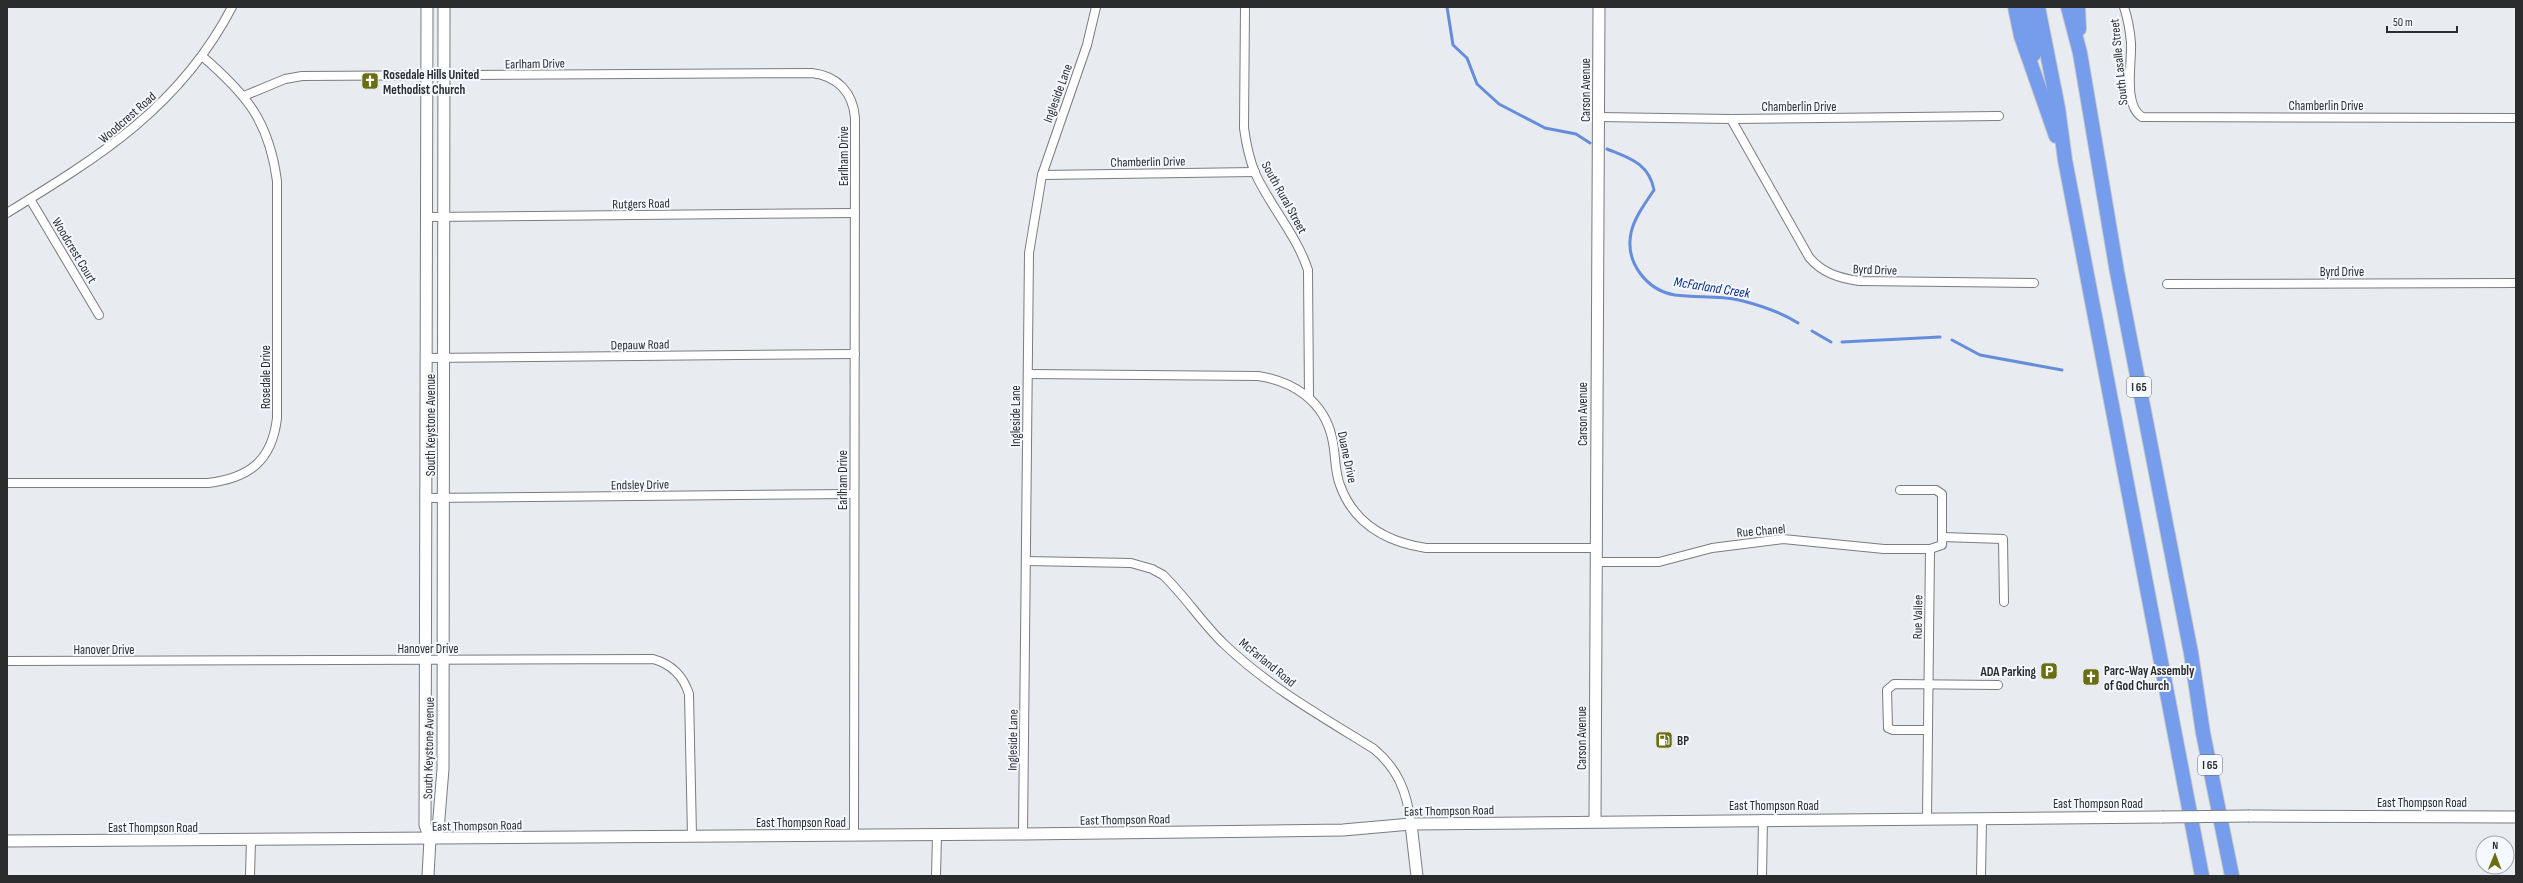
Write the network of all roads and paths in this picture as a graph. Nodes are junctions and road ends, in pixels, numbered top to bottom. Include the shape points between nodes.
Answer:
1 (232, 7) edge
2 (427, 7) edge
3 (444, 7) edge
4 (1096, 7) edge
5 (1245, 7) edge
6 (1599, 7) edge
7 (2015, 7) edge
8 (2025, 7) edge
9 (2038, 7) edge
10 (2068, 7) edge
11 (2078, 7) edge
12 (2124, 7) edge
13 (2080, 53) junction
14 (202, 56) junction
15 (427, 76) junction
16 (444, 76) junction
17 (2039, 88) junction
18 (244, 96) junction
19 (2138, 114) joint
20 (1999, 116) dead end
21 (1598, 117) junction
22 (2516, 118) edge
23 (1731, 119) junction
24 (2065, 160) junction
25 (1255, 172) junction
26 (1042, 175) junction
27 (30, 199) junction
28 (7, 213) edge
29 (855, 213) junction
30 (427, 217) junction
31 (444, 217) junction
32 (2034, 283) dead end
33 (2516, 283) edge
34 (2167, 284) dead end
35 (99, 315) dead end
36 (855, 354) junction
37 (426, 358) junction
38 (444, 358) junction
39 (1028, 374) junction
40 (1309, 397) junction
41 (7, 483) edge
42 (1900, 490) dead end
43 (854, 494) junction
44 (426, 498) junction
45 (444, 498) junction
46 (1942, 537) junction
47 (1595, 548) junction
48 (1930, 549) junction
49 (1026, 561) junction
50 (1595, 562) junction
51 (2004, 602) dead end
52 (426, 660) junction
53 (443, 660) junction
54 (7, 661) edge
55 (1928, 685) junction
56 (1998, 686) dead end
57 (1928, 730) junction
58 (2516, 817) edge
59 (1927, 818) junction
60 (1982, 818) junction
61 (1763, 819) junction
62 (1595, 821) junction
63 (1411, 824) junction
64 (1023, 834) junction
65 (854, 835) junction
66 (937, 835) junction
67 (692, 836) junction
68 (430, 839) junction
69 (251, 840) junction
70 (7, 841) edge
71 (250, 876) edge
72 (428, 876) edge
73 (936, 876) edge
74 (1417, 876) edge
75 (1762, 876) edge
76 (1981, 876) edge
77 (2202, 876) edge
78 (2232, 876) edge

1 - 14 street, Woodcrest Road
2 - 15 main road, South Keystone Avenue
3 - 16 main road, South Keystone Avenue
4 - 26 street, Ingleside Lane via 1087,45
5 - 25 street, South Rural Street via 1244,128 1246,146
6 - 21 main road, Carson Avenue
7 - 17 highway via 2020,36
8 - 17 highway
9 - 24 highway, I 65 via 2058,108
10 - 13 highway, I 65
11 - 13 highway
12 - 19 street, South Lasalle Street via 2131,41 2131,93
13 - 78 highway, I 65 via 2117,272
14 - 18 street, Rosedale Drive
14 - 27 street, Woodcrest Road via 168,96 131,131 85,165
15 - 16 street, Earlham Drive
15 - 18 street, Earlham Drive via 302,76 270,84
15 - 30 main road, South Keystone Avenue
16 - 29 street, Earlham Drive via 825,74 843,86 854,109
16 - 31 main road, South Keystone Avenue
17 - 24 highway
18 - 41 street, Rosedale Drive via 267,138 277,181 277,418 273,437 263,459 251,470 237,477 208,483
19 - 22 street, Chamberlin Drive via 2146,118
20 - 23 street, Chamberlin Drive
21 - 23 street, Chamberlin Drive
21 - 47 main road, Carson Avenue
23 - 32 street, Byrd Drive via 1809,257 1829,274 1841,279 1859,281
24 - 77 highway, I 65
25 - 26 street, Chamberlin Drive
25 - 40 street, South Rural Street via 1301,250 1308,270
26 - 39 street, Ingleside Lane via 1030,253
27 - 28 street, Woodcrest Road
27 - 35 street, Woodcrest Court
29 - 31 street, Rutgers Road
29 - 36 street, Earlham Drive
30 - 31 street, Rutgers Road
30 - 37 main road, South Keystone Avenue
31 - 38 main road, South Keystone Avenue
33 - 34 street, Byrd Drive
36 - 38 street, Depauw Road
36 - 43 street, Earlham Drive
37 - 38 street, Depauw Road
37 - 44 main road, South Keystone Avenue
38 - 45 main road, South Keystone Avenue
39 - 40 street, Duane Drive via 1258,376 1288,383
39 - 49 street, Ingleside Lane
40 - 47 street, Duane Drive via 1330,429 1336,473 1345,497 1366,524 1392,540 1426,548
42 - 46 street via 1936,490 1942,494
43 - 45 street, Endsley Drive
43 - 65 street, Earlham Drive
44 - 45 street, Endsley Drive
44 - 52 main road, South Keystone Avenue
45 - 53 main road, South Keystone Avenue
46 - 48 street via 1942,545
46 - 51 street via 2003,539
47 - 50 main road, Carson Avenue
48 - 50 street, Rue Chanel via 1884,549 1784,539 1712,548 1659,562
48 - 55 street, Rue Vallee
49 - 63 street, McFarland Road via 1131,563 1163,575 1223,643 1245,663 1303,707 1384,757 1403,784 1409,803
49 - 64 street, Ingleside Lane
50 - 62 main road, Carson Avenue
52 - 53 street, Hanover Drive
52 - 54 street, Hanover Drive
52 - 68 main road, South Keystone Avenue via 425,825
53 - 67 street, Hanover Drive via 653,659 673,668 687,686 690,699
53 - 68 main road, South Keystone Avenue via 440,807 438,830
55 - 56 street
55 - 57 street, Rue Vallee
55 - 57 street via 1889,686 1886,723 1888,728 1894,730
57 - 59 street, Rue Vallee
58 - 60 main road, East Thompson Road, bridge
59 - 60 main road, East Thompson Road
59 - 61 main road, East Thompson Road
60 - 76 street
61 - 62 main road, East Thompson Road
61 - 75 street
62 - 63 main road, East Thompson Road
63 - 64 main road, East Thompson Road via 1343,830
63 - 74 main road, McFarland Road
64 - 66 main road, East Thompson Road
65 - 66 main road, East Thompson Road
65 - 67 main road, East Thompson Road
66 - 73 street
67 - 68 main road, East Thompson Road
68 - 69 main road, East Thompson Road
68 - 72 main road, South Keystone Avenue
69 - 70 main road, East Thompson Road
69 - 71 street

